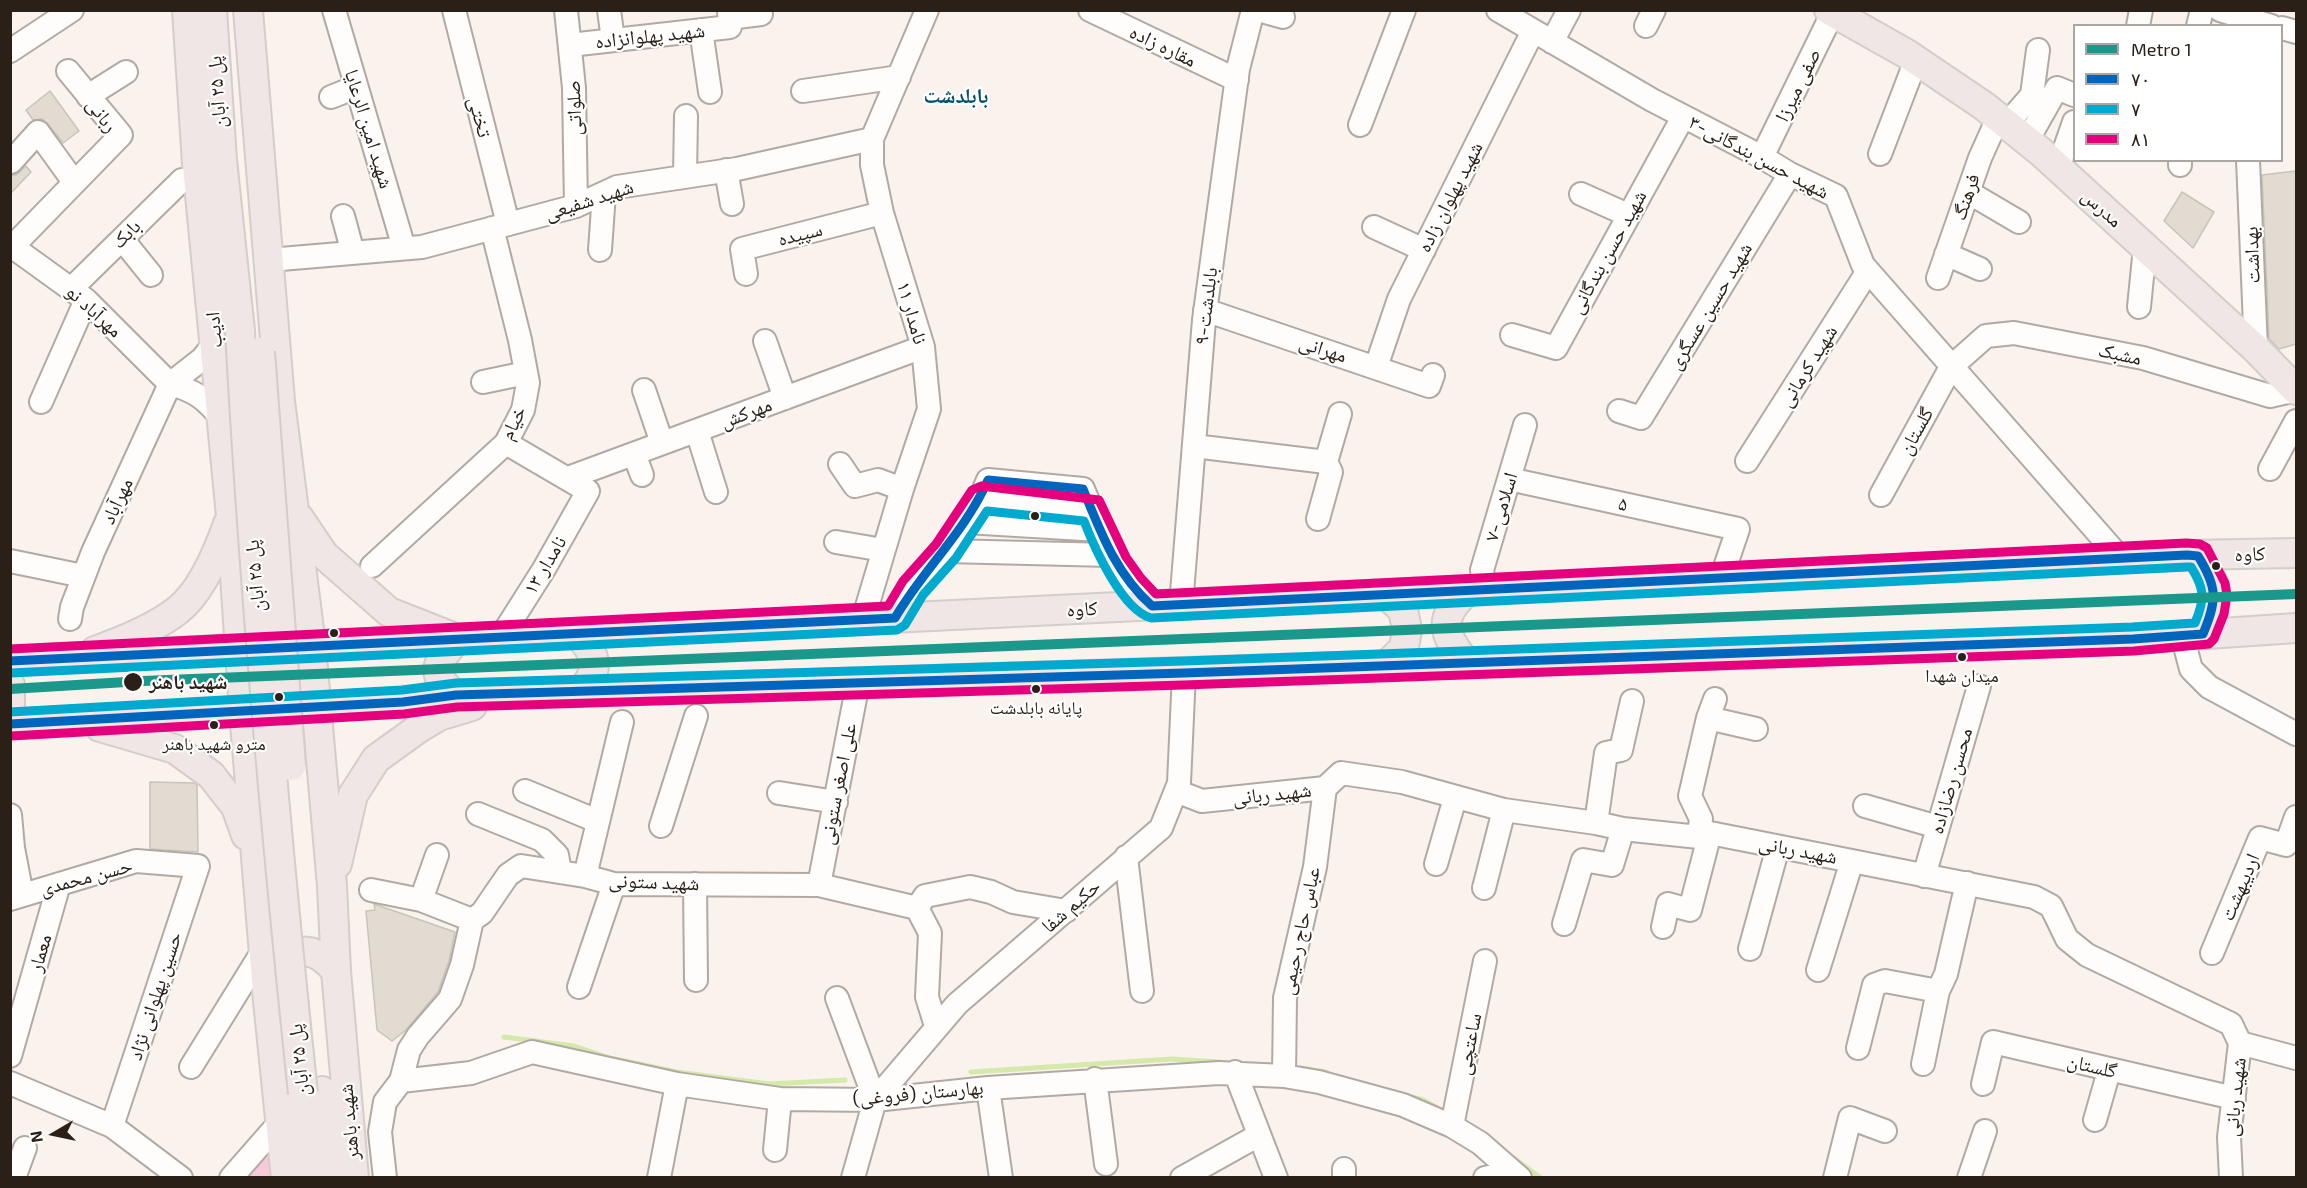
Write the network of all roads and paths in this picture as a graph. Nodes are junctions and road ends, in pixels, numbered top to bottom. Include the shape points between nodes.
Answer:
1 (72, 10) edge
2 (187, 10) edge
3 (212, 10) edge
4 (232, 10) edge
5 (248, 10) edge
6 (333, 10) edge
7 (454, 10) edge
8 (566, 10) edge
9 (609, 10) edge
10 (927, 10) edge
11 (1090, 10) edge
12 (1253, 10) edge
13 (1258, 10) edge
14 (1404, 10) edge
15 (1498, 10) edge
16 (1569, 10) edge
17 (2220, 10) edge
18 (1832, 11) edge
19 (761, 14) dead end
20 (1283, 17) dead end
21 (729, 18) edge
22 (38, 20) edge
23 (2243, 22) edge
24 (701, 30) junction
25 (1542, 37) junction
26 (613, 40) junction
27 (570, 45) junction
28 (2038, 50) dead end
29 (10, 51) edge
30 (1916, 60) junction
31 (68, 71) dead end
32 (126, 72) dead end
33 (899, 77) junction
34 (1236, 80) junction
35 (356, 87) junction
36 (803, 91) dead end
37 (710, 92) dead end
38 (2073, 95) edge
39 (88, 96) junction
40 (331, 97) dead end
41 (686, 116) dead end
42 (1683, 117) junction
43 (1360, 125) dead end
44 (2073, 125) edge
45 (2010, 128) junction
46 (872, 139) junction
47 (1881, 154) dead end
48 (1762, 157) junction
49 (11, 162) edge
50 (2248, 162) edge
51 (2058, 168) junction
52 (726, 170) junction
53 (1790, 174) junction
54 (685, 176) junction
55 (182, 180) dead end
56 (74, 182) junction
57 (1968, 192) junction
58 (604, 193) junction
59 (1581, 194) dead end
60 (732, 204) dead end
61 (576, 206) junction
62 (882, 213) junction
63 (1628, 215) junction
64 (343, 216) dead end
65 (2020, 221) dead end
66 (500, 226) junction
67 (1374, 227) dead end
68 (122, 239) junction
69 (11, 246) edge
70 (2145, 247) junction
71 (404, 248) junction
72 (600, 249) dead end
73 (1424, 250) junction
74 (353, 253) junction
75 (1946, 254) junction
76 (269, 260) junction
77 (1980, 269) dead end
78 (1868, 271) junction
79 (746, 274) dead end
80 (151, 275) dead end
81 (1938, 278) dead end
82 (78, 294) junction
83 (2139, 307) dead end
84 (1205, 310) junction
85 (1512, 335) dead end
86 (765, 341) dead end
87 (215, 343) junction
88 (923, 347) junction
89 (2256, 350) junction
90 (1376, 367) junction
91 (1951, 367) junction
92 (526, 373) junction
93 (1432, 375) dead end
94 (483, 382) dead end
95 (170, 384) junction
96 (644, 390) dead end
97 (2296, 390) edge
98 (785, 398) junction
99 (280, 401) junction
100 (41, 402) dead end
101 (1619, 411) dead end
102 (1340, 414) dead end
103 (220, 418) junction
104 (2296, 421) edge
105 (1525, 425) dead end
106 (698, 431) junction
107 (506, 443) junction
108 (662, 443) junction
109 (1194, 446) junction
110 (1747, 461) dead end
111 (1326, 462) junction
112 (840, 464) dead end
113 (2270, 469) dead end
114 (568, 478) junction
115 (1509, 479) junction
116 (902, 489) junction
117 (716, 492) dead end
118 (1881, 495) dead end
119 (295, 509) junction
120 (231, 516) junction
121 (1318, 519) dead end
122 (1096, 520) junction
123 (966, 522) junction
124 (836, 542) dead end
125 (883, 550) junction
126 (946, 551) junction
127 (2296, 553) edge
128 (1110, 555) junction
129 (2198, 556) junction
130 (2121, 559) junction
131 (10, 561) edge
132 (372, 566) dead end
133 (83, 576) junction
134 (1720, 579) junction
135 (1476, 590) junction
136 (1387, 595) junction
137 (1181, 605) junction
138 (1152, 606) junction
139 (895, 618) junction
140 (70, 619) dead end
141 (863, 620) junction
142 (2296, 628) edge
143 (577, 634) junction
144 (2193, 635) junction
145 (501, 637) junction
146 (458, 639) junction
147 (310, 645) junction
148 (241, 650) junction
149 (77, 658) junction
150 (10, 661) edge
151 (1466, 663) junction
152 (1386, 666) junction
153 (1184, 673) junction
154 (858, 683) junction
155 (10, 685) edge
156 (1979, 686) dead end
157 (580, 692) junction
158 (512, 694) junction
159 (456, 695) junction
160 (1632, 701) dead end
161 (315, 707) junction
162 (10, 708) edge
163 (244, 711) junction
164 (696, 716) dead end
165 (80, 721) junction
166 (622, 722) dead end
167 (10, 724) edge
168 (1756, 729) dead end
169 (2296, 734) edge
170 (1325, 788) junction
171 (525, 791) dead end
172 (1176, 791) junction
173 (779, 793) dead end
174 (1455, 798) junction
175 (836, 802) junction
176 (1864, 806) dead end
177 (1504, 810) junction
178 (477, 814) dead end
179 (10, 815) edge
180 (2296, 817) edge
181 (597, 821) junction
182 (1596, 823) junction
183 (661, 826) dead end
184 (1938, 827) junction
185 (1623, 830) junction
186 (1704, 835) junction
187 (1778, 847) junction
188 (12, 848) edge
189 (437, 855) dead end
190 (1126, 858) junction
191 (1852, 861) junction
192 (1436, 864) dead end
193 (198, 866) joint
194 (257, 868) junction
195 (560, 872) junction
196 (585, 876) junction
197 (1924, 876) junction
198 (1967, 883) junction
199 (59, 884) junction
200 (614, 884) junction
201 (696, 884) junction
202 (819, 885) junction
203 (332, 886) junction
204 (1484, 888) dead end
205 (371, 890) dead end
206 (16, 897) edge
207 (421, 900) junction
208 (917, 908) junction
209 (1066, 911) junction
210 (472, 920) junction
211 (1564, 924) dead end
212 (1663, 927) dead end
213 (264, 949) junction
214 (1750, 949) dead end
215 (2212, 953) dead end
216 (1485, 961) dead end
217 (1818, 970) dead end
218 (336, 971) junction
219 (696, 980) dead end
220 (579, 987) dead end
221 (267, 991) junction
222 (1142, 991) dead end
223 (1938, 991) junction
224 (837, 998) dead end
225 (936, 1026) junction
226 (2240, 1043) junction
227 (1858, 1048) dead end
228 (10, 1056) edge
229 (2296, 1058) edge
230 (1923, 1064) dead end
231 (191, 1067) dead end
232 (1284, 1070) junction
233 (2109, 1071) junction
234 (1235, 1072) junction
235 (1095, 1079) junction
236 (401, 1081) junction
237 (10, 1083) edge
238 (677, 1084) junction
239 (1983, 1084) dead end
240 (988, 1088) junction
241 (2234, 1098) junction
242 (780, 1099) junction
243 (875, 1100) junction
244 (1454, 1118) junction
245 (2095, 1120) dead end
246 (280, 1122) junction
247 (112, 1126) junction
248 (1885, 1131) dead end
249 (1985, 1131) dead end
250 (1259, 1135) junction
251 (25, 1148) dead end
252 (775, 1150) dead end
253 (1106, 1164) dead end
254 (1516, 1175) edge
255 (14, 1178) edge
256 (181, 1178) edge
257 (231, 1178) edge
258 (286, 1178) edge
259 (311, 1178) edge
260 (333, 1178) edge
261 (354, 1178) edge
262 (385, 1178) edge
263 (659, 1178) edge
264 (853, 1178) edge
265 (1001, 1178) edge
266 (1182, 1178) edge
267 (1276, 1178) edge
268 (1485, 1178) edge
269 (1835, 1178) edge
270 (1969, 1178) edge
271 (2232, 1178) edge

1 - 22 street
2 - 87 main road, ادیب
3 - 259 main road, پل ۲۵ آبان, bridge via 281,886
4 - 260 main road, پل ۲۵ آبان, bridge via 301,886
5 - 76 main road
6 - 35 street, شهید امین الرعایا
7 - 66 street, تختی
8 - 27 street, صلواتی
9 - 26 street
10 - 33 street, ۱۱ نامدار
11 - 34 street, مقاره زاده
12 - 34 street, ۹-بابلدشت
13 - 20 street
14 - 43 street
15 - 25 street, ۳-شهید حسن بندگانی
16 - 25 street, شهید پهلوان زاده
17 - 23 street
18 - 30 main road, مدرس
18 - 48 street, صفی میرزا
19 - 21 street, شهید پهلوانزاده
21 - 24 street, شهید پهلوانزاده
22 - 29 street
24 - 26 street, شهید پهلوانزاده
24 - 37 street
25 - 42 street, ۳-شهید حسن بندگانی
25 - 73 street, شهید پهلوان زاده
26 - 27 street, شهید پهلوانزاده
27 - 61 street, صلواتی
28 - 45 street via 2032,95
30 - 45 main road, مدرس
30 - 47 street
31 - 39 street, ربانی
32 - 39 street
33 - 36 street
33 - 46 street, ۱۱ نامدار
34 - 84 street, ۹-بابلدشت
35 - 40 street
35 - 71 street, شهید امین الرعایا
38 - 45 street via 2057,88
39 - 56 street, ربانی via 121,135
41 - 54 street
42 - 48 street, ۳-شهید حسن بندگانی
42 - 63 street, شهید حسن بندگانی
44 - 51 street
45 - 51 main road, مدرس
45 - 57 street, فرهنگ via 1980,158
46 - 52 street, شهید شفیعی
46 - 62 street, ۱۱ نامدار via 872,165
48 - 53 street, ۳-شهید حسن بندگانی
49 - 56 street via 38,132
50 - 89 street, بهداشت
51 - 70 main road, مدرس
52 - 54 street, شهید شفیعی
52 - 60 street
53 - 78 street, ۳-شهید حسن بندگانی via 1836,196
53 - 101 street, شهید حسین عسگری via 1641,418
54 - 58 street, شهید شفیعی via 617,187
55 - 68 street, بابک
56 - 69 street, ربانی
57 - 65 street
57 - 75 street, فرهنگ
58 - 61 street, شهید شفیعی
58 - 72 street
59 - 63 street
61 - 66 street, شهید شفیعی
62 - 79 street, سپیده via 742,249
62 - 88 street, ۱۱ نامدار
63 - 85 street, شهید حسن بندگانی via 1556,348
64 - 74 street
66 - 71 street, شهید شفیعی via 422,247
66 - 92 street, خیام
67 - 73 street
68 - 80 street
68 - 82 street, بابک
69 - 82 street, مهرآباد نو
70 - 83 street
70 - 89 main road, مدرس
71 - 74 street, شهید شفیعی
73 - 90 street, شهید پهلوان زاده via 1399,299
74 - 76 street, شهید شفیعی
75 - 77 street
75 - 81 street, فرهنگ
76 - 99 main road
78 - 91 street, ۳-شهید حسن بندگانی
78 - 110 street, شهید کرمانی
82 - 95 street, مهرآباد نو
82 - 100 street
84 - 90 street, مهرانی
84 - 109 street, ۹-بابلدشت
86 - 98 street
87 - 95 street via 202,359
87 - 103 main road, ادیب
88 - 98 street, مهرکش
88 - 116 street, ۱۱ نامدار via 929,410
89 - 97 main road, مدرس
90 - 93 street, مهرانی via 1429,386
91 - 97 street, مشبک via 1986,336 2014,333 2143,358 2270,396
91 - 118 street, گلستان
91 - 130 street, ۳-شهید حسن بندگانی
92 - 94 street
92 - 107 street, خیام via 523,410
95 - 103 street via 190,389 212,406
95 - 133 street, مهرآباد
96 - 108 street
98 - 106 street, مهرکش
99 - 103 main road via 276,421 268,431 250,439
99 - 119 main road
102 - 111 street
103 - 120 main road, ادیب
104 - 113 street
105 - 115 street, ۷-اسلامی
106 - 108 street, مهرکش
106 - 117 street
107 - 114 street
107 - 132 street, خیام
108 - 114 street, مهرکش via 638,464
109 - 111 street
109 - 137 street, ۹-بابلدشت
111 - 121 street via 1331,472
112 - 116 street via 855,486 878,480
114 - 145 street, ۱۳ نامدار via 588,491
115 - 134 street, ۵ via 1738,530
115 - 135 street, ۷-اسلامی via 1505,525
116 - 125 street, ۱۱ نامدار
119 - 146 main road via 324,555 389,612
119 - 147 main road
120 - 148 main road, ادیب
120 - 149 main road via 206,576 178,610
122 - 123 street
122 - 123 street via 1083,489 988,480
122 - 128 street
123 - 126 street
124 - 125 street
125 - 141 street, ۱۱ نامدار
126 - 128 street
126 - 139 street via 913,588
127 - 129 main road, کاوه
128 - 138 street via 1135,592
129 - 130 main road, کاوه
129 - 144 main road via 2213,579 2215,606
130 - 134 main road, کاوه
131 - 133 street
133 - 140 street, مهرآباد
134 - 135 main road, کاوه
135 - 136 main road, کاوه
135 - 151 main road via 1453,603 1448,615 1451,644
136 - 137 main road, کاوه
136 - 152 main road via 1403,610 1407,629 1404,648
137 - 138 main road, کاوه
138 - 139 main road, کاوه
139 - 141 main road, کاوه
141 - 143 main road, کاوه
142 - 144 main road
143 - 145 main road, کاوه
143 - 157 main road via 591,650 594,662 594,674
144 - 151 main road
144 - 169 street via 2191,669 2209,687
145 - 146 main road, کاوه
146 - 147 main road, کاوه
146 - 159 main road via 441,657 438,675
147 - 148 main road, کاوه
147 - 161 main road, شهید باهنر
148 - 149 main road, کاوه
148 - 163 main road, ادیب
149 - 150 main road, کاوه
151 - 152 main road
152 - 153 main road
153 - 154 main road
153 - 172 street, حکیم شفا
154 - 157 main road
154 - 175 street, علی اصغر ستونی
155 - 162 main road
156 - 184 street, محسن رضازاده
157 - 158 main road
158 - 159 main road
158 - 203 main road via 439,716 376,759 353,795
159 - 161 main road
160 - 182 street via 1621,750 1606,753
161 - 163 main road
161 - 203 main road, شهید باهنر
163 - 165 main road
163 - 194 main road
164 - 183 street
165 - 167 main road
165 - 194 main road via 175,749 211,775 236,807
166 - 181 street
168 - 186 street via 1712,708 1690,796
170 - 172 street, شهید ربانی via 1202,801
170 - 174 street, شهید ربانی via 1341,773 1402,782
170 - 232 street, عباس حاج رحیمی via 1315,867 1285,998
171 - 181 street
172 - 190 street, حکیم شفا via 1161,828
173 - 175 street
174 - 177 street, شهید ربانی
174 - 192 street
175 - 202 street, علی اصغر ستونی
176 - 184 street
177 - 182 street, شهید ربانی
177 - 204 street
178 - 195 street via 542,840 557,855
179 - 188 street
180 - 215 street, اردیبهشت via 2286,845 2260,838
181 - 196 street
182 - 185 street, شهید ربانی
184 - 197 street, محسن رضازاده
185 - 186 street, شهید ربانی
185 - 211 street via 1612,865 1583,860
186 - 187 street, شهید ربانی
186 - 212 street via 1690,910 1668,904
187 - 191 street, شهید ربانی
187 - 214 street
188 - 206 street
189 - 207 street
190 - 209 street, حکیم شفا
190 - 222 street
191 - 197 street, شهید ربانی
191 - 217 street
193 - 199 street, حسن محمدی via 136,861
193 - 247 street, حسین پهلوانی نژاد
194 - 213 main road
195 - 196 street, شهید ستونی
195 - 210 street, شهید ستونی via 521,866 508,875 482,913
196 - 200 street, شهید ستونی
197 - 198 street, شهید ربانی
198 - 223 street via 1946,974
198 - 226 street, شهید ربانی via 2034,897 2051,906 2067,939 2086,955 2231,1024
199 - 206 street, حسن محمدی
199 - 228 street, معمار
200 - 201 street, شهید ستونی
200 - 220 street
201 - 202 street, شهید ستونی
201 - 219 street
202 - 208 street, شهید ستونی
203 - 218 main road, شهید باهنر
205 - 207 street
207 - 210 street
208 - 209 street via 925,896 970,887 1013,902
208 - 225 street via 930,933 927,996
209 - 225 street, حکیم شفا
210 - 236 street via 450,999 418,1036
213 - 221 main road
213 - 231 street
216 - 244 street, ساعتچی
218 - 221 main road via 310,951 294,954 284,962
218 - 261 main road, شهید باهنر
221 - 246 main road
223 - 227 street via 1885,981 1874,985
223 - 230 street
224 - 243 street
225 - 243 street, حکیم شفا
226 - 229 street
226 - 241 street, شهید ربانی
232 - 234 street, بهارستان (فروغی)
232 - 244 street, بهارستان (فروغی)
233 - 239 street, گلستان via 1993,1042
233 - 241 street, گلستان
233 - 245 street
234 - 235 street, بهارستان (فروغی)
234 - 250 street
235 - 240 street, بهارستان (فروغی)
235 - 253 street
236 - 238 street, بهارستان (فروغی) via 471,1072 532,1052
236 - 262 street via 385,1101 380,1132
237 - 247 street
238 - 242 street, بهارستان (فروغی)
238 - 263 street
240 - 243 street, بهارستان (فروغی)
240 - 265 street
241 - 271 street, شهید ربانی via 2229,1137
242 - 243 street, بهارستان (فروغی)
242 - 252 street
243 - 264 street
244 - 254 street, بهارستان (فروغی)
246 - 257 street
246 - 258 main road
247 - 256 street
248 - 269 street via 1850,1118
249 - 270 street
250 - 266 street
250 - 267 street
251 - 255 street
254 - 268 street

